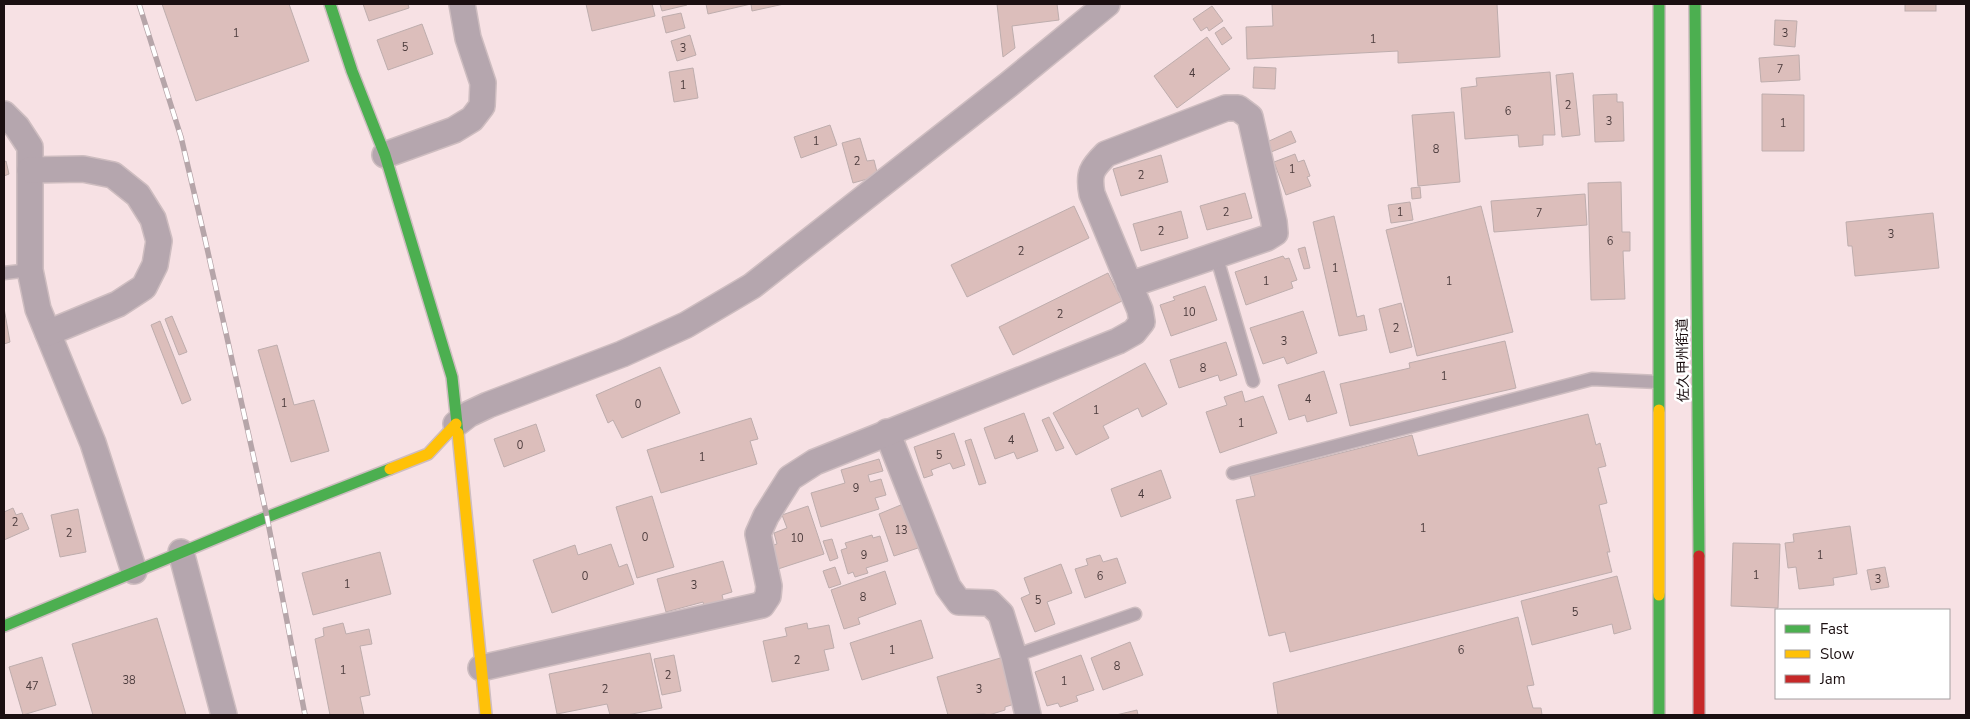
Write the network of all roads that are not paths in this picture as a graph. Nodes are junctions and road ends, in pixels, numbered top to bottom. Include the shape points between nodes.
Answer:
1 (330, 4) edge
2 (462, 4) edge
3 (1107, 4) edge
4 (1658, 4) edge
5 (1694, 4) edge
6 (4, 114) edge
7 (385, 155) junction
8 (30, 170) junction
9 (1216, 256) junction
10 (30, 270) junction
11 (4, 274) edge
12 (1129, 285) junction
13 (48, 333) junction
14 (1253, 381) dead end
15 (1658, 382) junction
16 (456, 424) junction
17 (887, 432) junction
18 (1233, 473) dead end
19 (181, 552) junction
20 (134, 571) junction
21 (1134, 614) dead end
22 (4, 626) edge
23 (1014, 656) junction
24 (481, 668) junction
25 (224, 715) edge
26 (486, 715) edge
27 (1028, 715) edge
28 (1659, 715) edge
29 (1699, 715) edge

1 - 7 main road
2 - 7 street via 468,38 483,83 482,106 472,119 454,130
3 - 16 street via 752,286 686,325 622,354 488,405
4 - 15 main road, 佐久甲州街道
5 - 29 main road, 佐久甲州街道
6 - 8 street via 30,147
7 - 16 main road via 452,377
8 - 10 street
8 - 13 street via 83,169 113,174 138,195 153,219 159,241 155,265 144,287 118,304
9 - 12 street
9 - 12 street via 1275,233 1250,117 1238,108 1226,108 1106,154 1093,167 1092,194
9 - 14 lane
10 - 11 lane
10 - 13 street via 38,309
12 - 17 street via 1142,322 1134,332
13 - 20 street via 93,443
15 - 18 lane via 1592,379
15 - 28 main road, 佐久甲州街道
16 - 19 main road via 428,454
16 - 24 main road
17 - 23 street via 948,587 959,602 990,603 1001,614
17 - 24 street via 815,462 790,478 758,534 770,586 762,605
19 - 20 main road
19 - 25 street
20 - 22 main road
21 - 23 lane
23 - 27 street
24 - 26 main road

